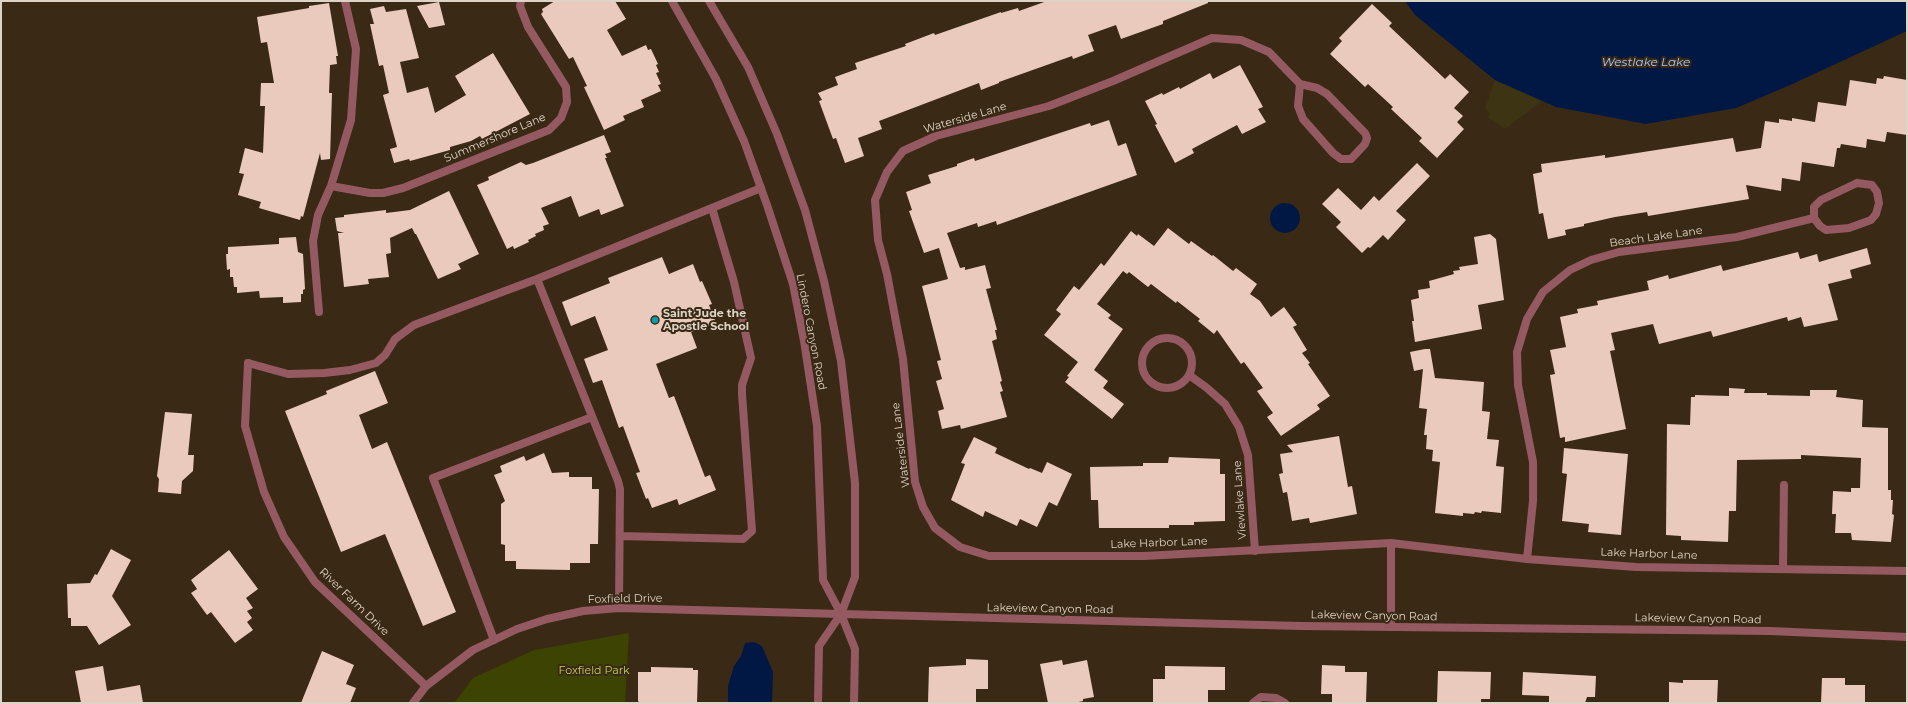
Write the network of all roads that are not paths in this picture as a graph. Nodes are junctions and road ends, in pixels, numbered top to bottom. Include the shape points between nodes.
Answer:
1 (345, 1) edge
2 (521, 1) edge
3 (672, 1) edge
4 (708, 1) edge
5 (1300, 84) junction
6 (331, 186) junction
7 (761, 188) junction
8 (712, 208) junction
9 (1814, 218) junction
10 (537, 279) junction
11 (318, 312) dead end
12 (1189, 375) junction
13 (592, 417) junction
14 (1784, 485) dead end
15 (935, 528) joint
16 (620, 536) junction
17 (1391, 543) junction
18 (1255, 551) junction
19 (1527, 559) junction
20 (1783, 568) junction
21 (1907, 571) edge
22 (619, 608) junction
23 (841, 614) junction
24 (1391, 627) junction
25 (1907, 637) edge
26 (494, 640) junction
27 (426, 686) junction
28 (413, 703) edge
29 (818, 703) edge
30 (854, 703) edge
31 (1253, 703) edge
32 (1284, 703) edge

1 - 6 street via 356,49 351,120
2 - 6 street, Summershore Lane via 520,6 528,27 566,87 567,102 561,118 549,130 403,188 370,193
3 - 7 street, Lindero Canyon Road via 716,79 744,141
4 - 23 street, Lindero Canyon Road via 748,67 777,134 805,210 824,281 841,361 855,483 855,577
5 - 5 street via 1298,106 1303,119 1341,159 1351,159 1365,144 1365,133 1322,90
5 - 15 street, Waterside Lane via 1269,52 1242,40 1212,38 1048,106 936,136 903,151 887,172 875,200 878,240 903,359 915,482 923,507
6 - 11 street via 318,215 313,242
7 - 8 street
7 - 23 street, Lindero Canyon Road via 793,284 804,341 817,426 823,580
8 - 10 street
8 - 16 street via 734,282 751,358 742,385 742,394 752,531 743,539
9 - 9 street via 1826,230 1849,228 1871,220 1879,203 1877,192 1872,185 1857,183 1821,200 1814,207
9 - 19 street, Beach Lake Lane via 1738,237 1619,252 1591,260 1570,270 1543,292 1527,319 1517,352 1518,385 1533,462 1533,501
10 - 13 street
10 - 27 street, River Farm Drive via 414,325 395,339 385,355 376,363 350,370 288,374 248,363 245,426 264,492 284,538 315,582
12 - 12 street via 1175,387 1159,388 1146,379 1143,372 1143,355 1147,347 1158,340 1171,338 1179,341 1186,346 1190,354 1192,362
12 - 18 street, Viewlake Lane via 1225,404 1239,427 1248,455
13 - 16 street via 618,480
13 - 26 street via 432,478
14 - 20 street
15 - 18 street, Lake Harbor Lane via 960,547 988,556 1144,556
16 - 22 street
17 - 18 street, Lake Harbor Lane
17 - 19 street, Lake Harbor Lane
17 - 24 street
19 - 20 street, Lake Harbor Lane via 1636,567
20 - 21 street, Lake Harbor Lane
22 - 23 street, Foxfield Drive
22 - 26 street, Foxfield Drive via 583,611 547,619
23 - 24 street, Lakeview Canyon Road
23 - 29 street, Lindero Canyon Road via 819,646
23 - 30 street, Lindero Canyon Road via 854,649
24 - 25 street, Lakeview Canyon Road via 1770,631
26 - 27 street, Foxfield Drive via 473,650
27 - 28 street, Foxfield Drive
31 - 32 street via 1261,697 1276,698

